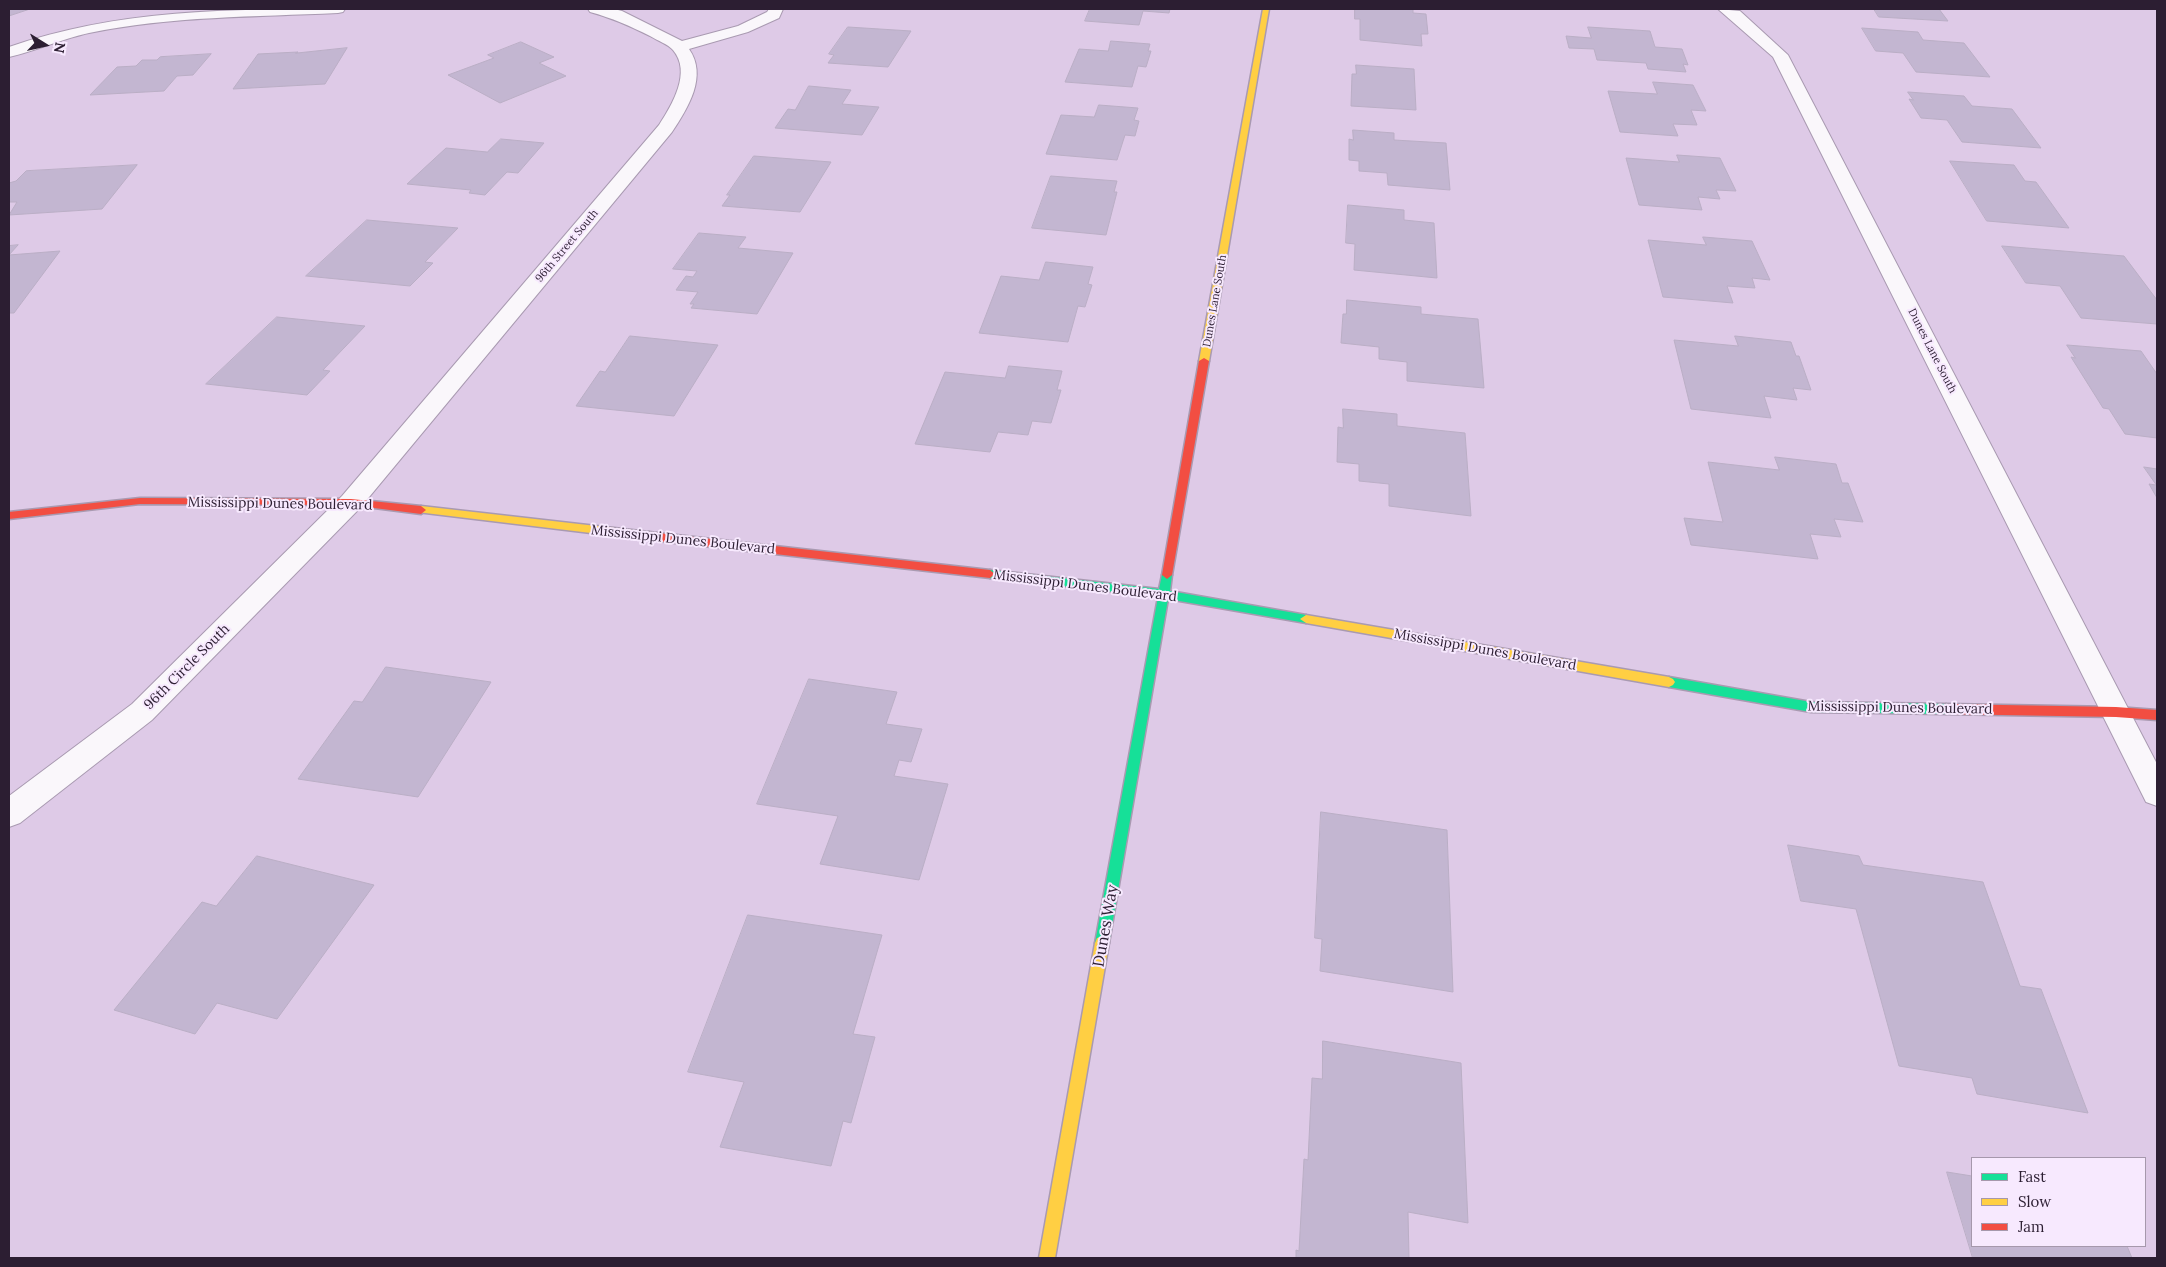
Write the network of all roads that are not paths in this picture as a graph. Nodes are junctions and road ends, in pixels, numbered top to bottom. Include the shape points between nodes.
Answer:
1 (338, 9) edge
2 (595, 9) edge
3 (776, 9) edge
4 (1266, 9) edge
5 (1725, 9) edge
6 (626, 12) edge
7 (679, 47) junction
8 (9, 52) edge
9 (351, 502) junction
10 (9, 516) edge
11 (1165, 594) junction
12 (2116, 712) junction
13 (2157, 716) edge
14 (2157, 793) edge
15 (9, 814) edge
16 (1048, 1258) edge

1 - 8 street via 134,22 55,36
2 - 6 street
3 - 7 street via 774,14 743,29
4 - 11 street, Dunes Lane South
5 - 12 street, Dunes Lane South via 1735,14 1780,55
6 - 7 street
7 - 9 street, 96th Street South via 688,64 688,83 681,106 666,128
9 - 10 street, Mississippi Dunes Boulevard via 140,502
9 - 11 street, Mississippi Dunes Boulevard
9 - 15 street, 96th Circle South via 142,712
11 - 12 street, Mississippi Dunes Boulevard via 1811,708
11 - 16 street, Dunes Way
12 - 13 street, Mississippi Dunes Boulevard
12 - 14 street, Dunes Lane South

